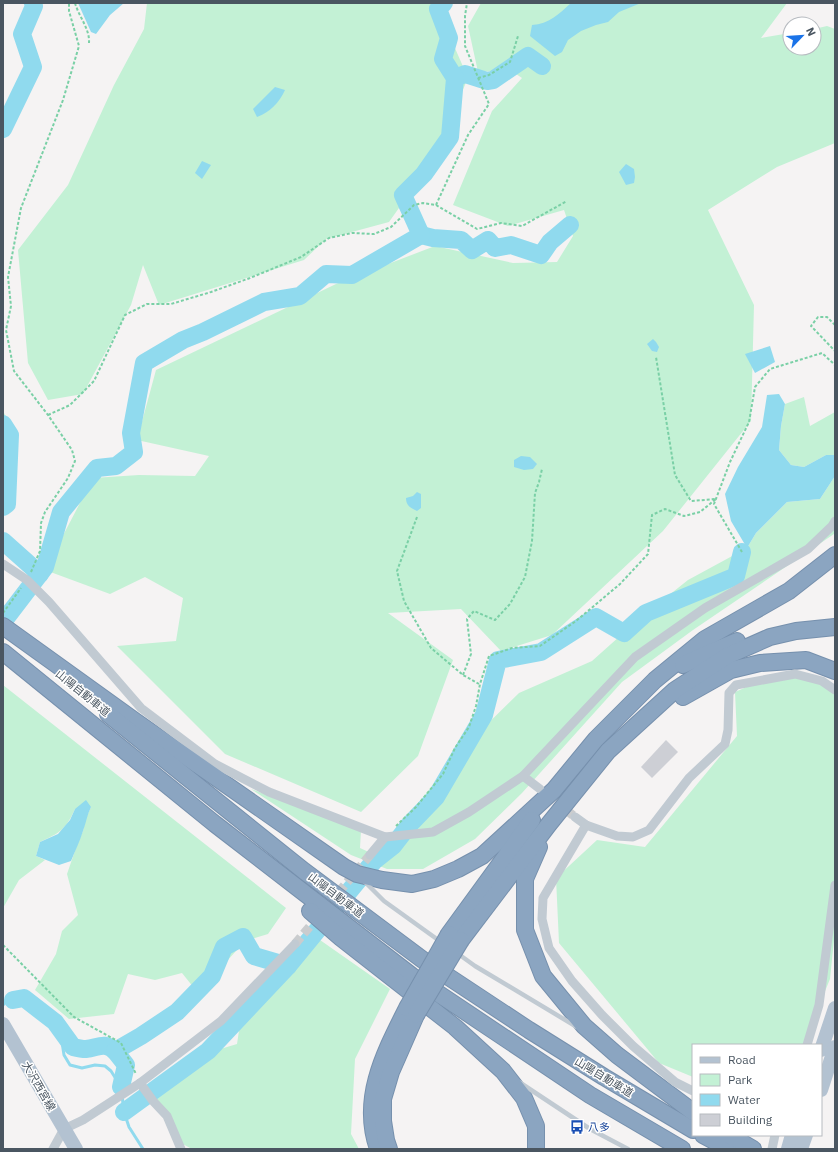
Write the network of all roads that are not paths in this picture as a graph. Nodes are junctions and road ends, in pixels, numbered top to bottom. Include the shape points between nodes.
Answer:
1 (835, 521) edge
2 (835, 555) edge
3 (3, 564) edge
4 (835, 616) edge
5 (835, 626) edge
6 (3, 627) edge
7 (3, 652) edge
8 (835, 671) edge
9 (655, 680) junction
10 (835, 690) edge
11 (643, 719) junction
12 (524, 776) junction
13 (547, 790) junction
14 (575, 817) tunnel mouth
15 (215, 824) junction
16 (549, 824) junction
17 (586, 825) junction
18 (385, 837) junction
19 (370, 855) tunnel mouth
20 (357, 874) junction
21 (835, 885) edge
22 (455, 937) junction
23 (295, 944) tunnel mouth
24 (835, 1008) edge
25 (411, 1012) junction
26 (3, 1024) edge
27 (601, 1041) junction
28 (807, 1044) edge
29 (822, 1047) edge
30 (835, 1047) edge
31 (503, 1071) junction
32 (140, 1083) junction
33 (822, 1087) edge
34 (692, 1090) edge
35 (692, 1111) edge
36 (64, 1129) junction
37 (692, 1129) edge
38 (705, 1136) edge
39 (731, 1136) edge
40 (776, 1136) edge
41 (792, 1136) edge
42 (806, 1136) edge
43 (53, 1149) edge
44 (76, 1149) edge
45 (181, 1149) edge
46 (378, 1149) edge
47 (389, 1149) edge
48 (536, 1149) edge
49 (628, 1149) edge
50 (682, 1149) edge
51 (728, 1149) edge
52 (753, 1149) edge
53 (772, 1149) edge
54 (788, 1149) edge
55 (801, 1149) edge

1 - 12 street via 808,549 705,608 635,657
2 - 9 highway via 790,590 705,640
3 - 18 street via 27,580 49,602 141,708 215,764 269,792
4 - 9 highway via 763,630
5 - 11 highway via 770,637 727,656 675,690
6 - 20 highway via 134,721
6 - 37 highway, 山陽自動車道 via 226,810 423,960 604,1078
7 - 15 highway, 山陽自動車道
8 - 11 highway via 806,660 760,663 731,670
9 - 13 highway
10 - 17 street via 822,681 795,674 736,685 729,693 725,744 689,778 649,830 633,837 617,836
11 - 16 highway via 608,751
12 - 13 street
12 - 18 street via 433,832
13 - 20 highway via 482,856 458,870 412,884
13 - 22 highway
14 - 17 street
15 - 31 highway via 341,938 455,1027
15 - 50 highway, 山陽自動車道 via 412,976 590,1095
16 - 22 highway
16 - 27 highway via 525,879 526,930 543,976 584,1026
17 - 34 street via 543,898 542,919 549,948 572,981 633,1046 675,1082
18 - 19 street
20 - 27 lane via 384,900 475,966
21 - 28 street via 819,1005
22 - 25 highway, bridge
23 - 32 street via 221,1021
24 - 29 main road
25 - 46 highway via 390,1041 376,1076 372,1114
25 - 47 highway via 383,1099
26 - 36 main road, 大沢西宮線
27 - 35 highway
30 - 33 main road
31 - 48 highway via 524,1098 536,1126
31 - 49 lane via 590,1129
32 - 36 street via 83,1120
32 - 45 street via 167,1116
36 - 43 street
36 - 44 main road, 大沢西宮線
38 - 51 highway
39 - 52 highway
40 - 53 street
41 - 54 main road
42 - 55 main road

